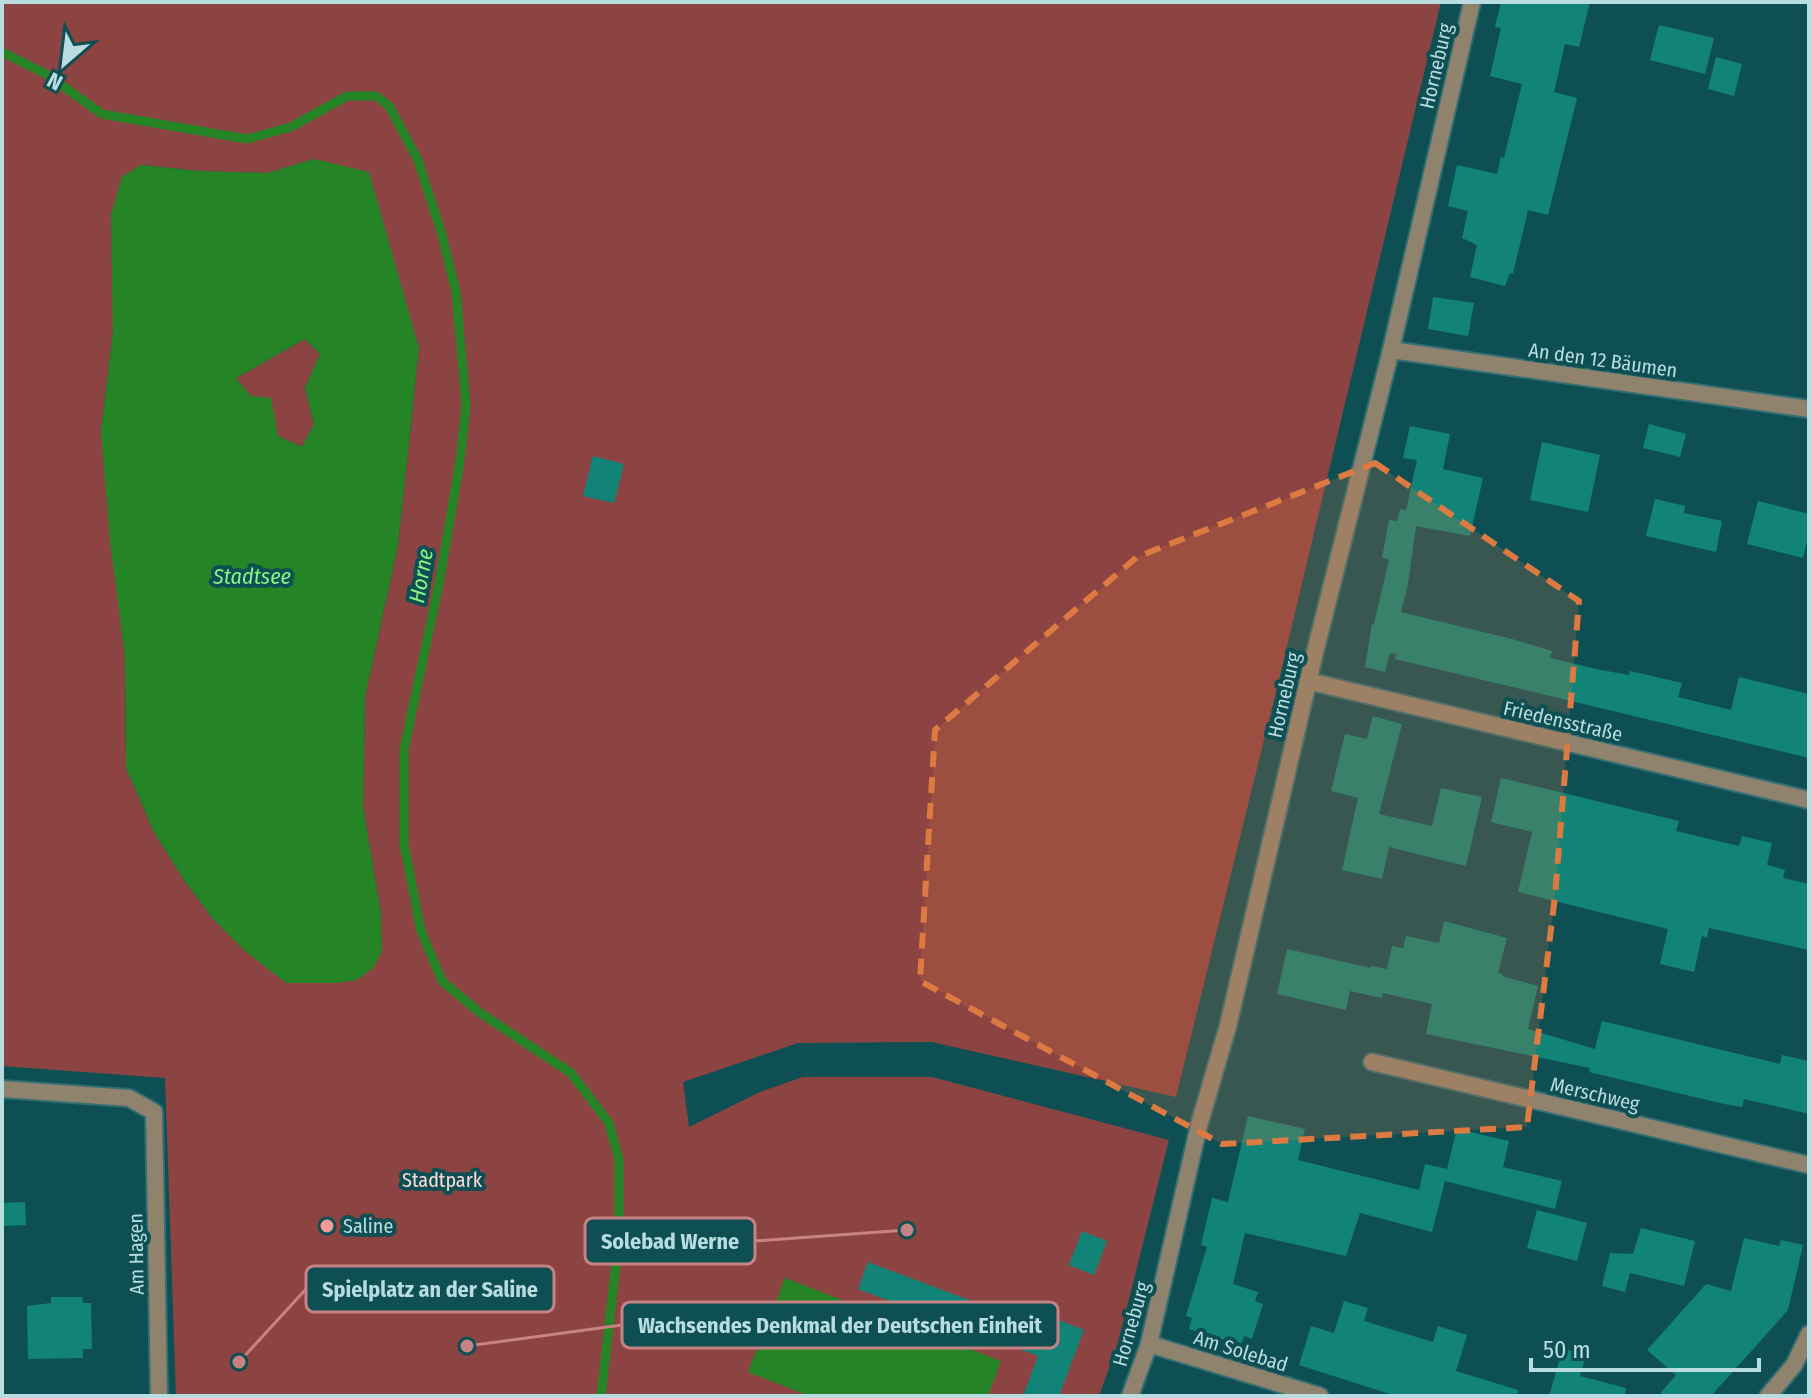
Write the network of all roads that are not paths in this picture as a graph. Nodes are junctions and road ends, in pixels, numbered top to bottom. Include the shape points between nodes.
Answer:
1 (1472, 2) edge
2 (1391, 350) junction
3 (1809, 409) edge
4 (1308, 681) junction
5 (1809, 800) edge
6 (1372, 1062) dead end
7 (2, 1089) edge
8 (1809, 1165) edge
9 (1809, 1334) edge
10 (1149, 1344) junction
11 (159, 1396) edge
12 (1130, 1396) edge
13 (1320, 1396) edge
14 (1768, 1396) edge

1 - 2 street, Horneburg
2 - 3 street, An den 12 Bäumen
2 - 4 street, Horneburg
4 - 5 street, Friedensstraße
4 - 10 street, Horneburg
6 - 8 street, Merschweg
7 - 11 street, Am Hagen via 129,1098 154,1112
9 - 14 street via 1794,1365
10 - 12 street, Horneburg
10 - 13 street, Am Solebad

